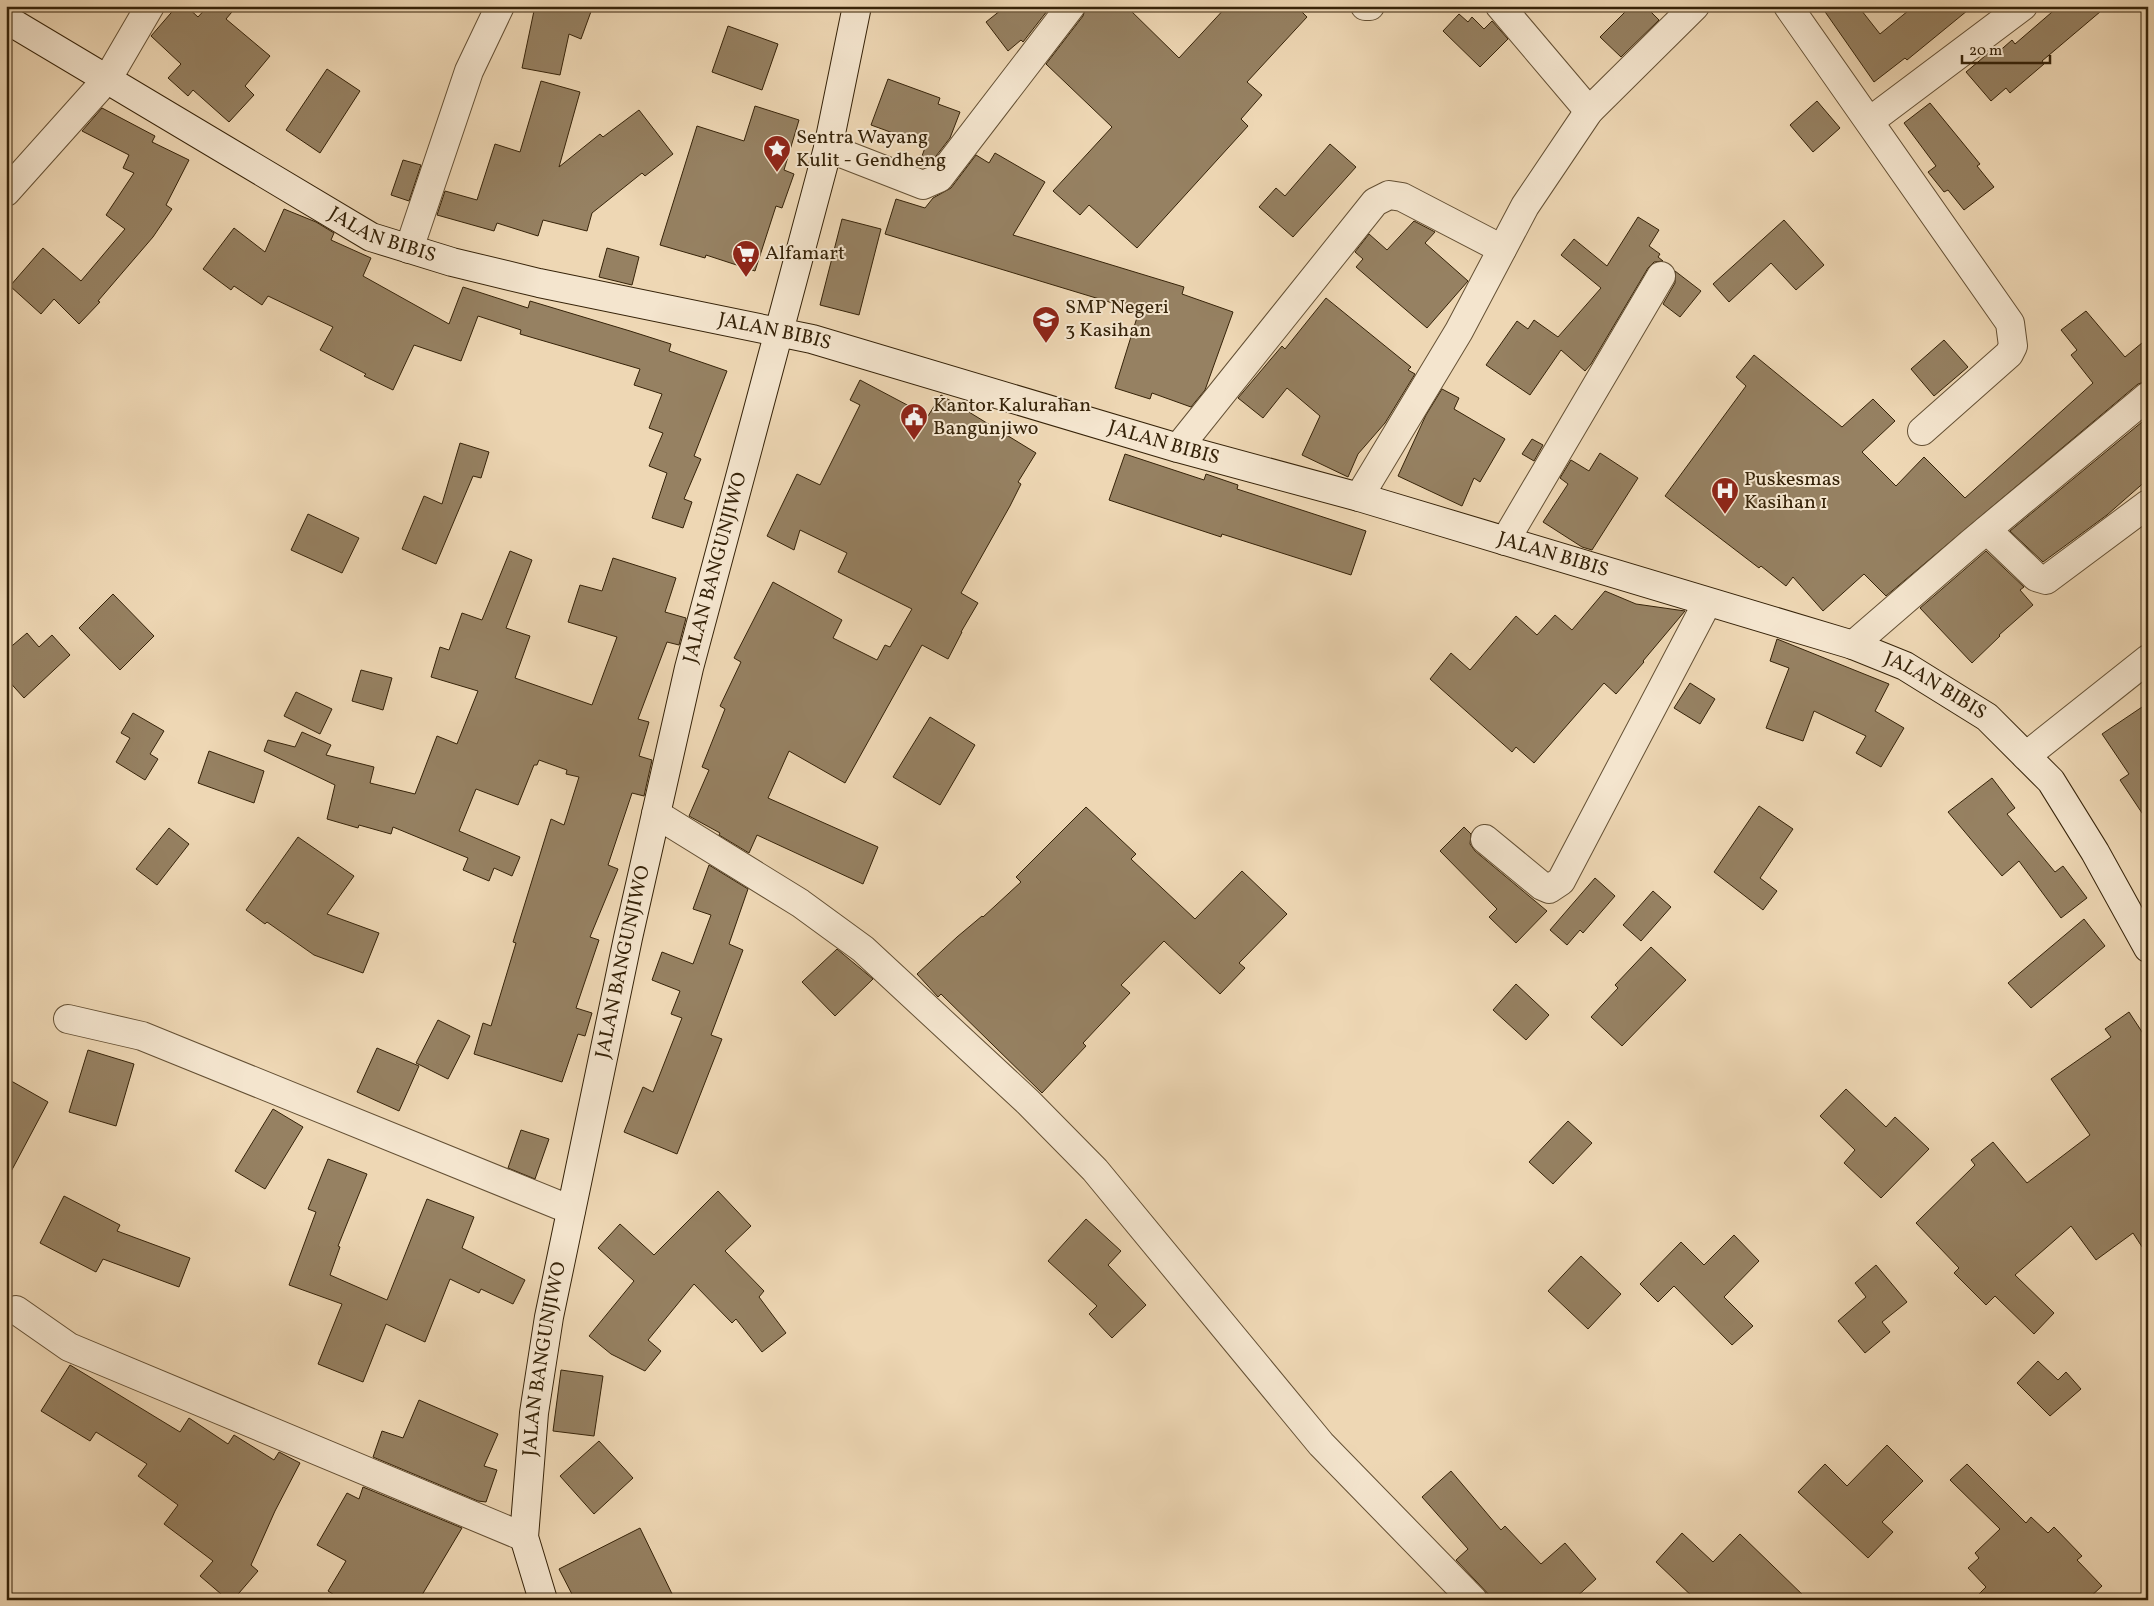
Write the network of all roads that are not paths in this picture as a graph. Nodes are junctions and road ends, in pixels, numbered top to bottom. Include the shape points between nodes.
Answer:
1 (150, 6) edge
2 (500, 6) edge
3 (1071, 6) edge
4 (1365, 6) edge
5 (1370, 6) edge
6 (1500, 6) edge
7 (1695, 6) edge
8 (1788, 6) edge
9 (2023, 6) edge
10 (850, 11) edge
11 (6, 19) edge
12 (108, 78) junction
13 (1589, 111) junction
14 (1870, 121) junction
15 (828, 148) junction
16 (6, 192) edge
17 (409, 249) junction
18 (1502, 249) junction
19 (1660, 276) dead end
20 (778, 331) junction
21 (2148, 396) edge
22 (1922, 431) dead end
23 (1178, 448) junction
24 (1359, 497) junction
25 (2148, 504) edge
26 (1987, 530) junction
27 (1506, 541) junction
28 (1707, 603) junction
29 (1853, 645) junction
30 (2148, 659) edge
31 (2026, 756) junction
32 (656, 814) junction
33 (1485, 839) dead end
34 (2148, 948) edge
35 (68, 1019) dead end
36 (571, 1210) junction
37 (16, 1310) dead end
38 (524, 1537) junction
39 (543, 1600) edge
40 (1473, 1600) edge

1 - 12 street
2 - 17 street via 469,71
3 - 15 street via 939,178 931,183 923,184
4 - 5 street
6 - 13 street
7 - 13 street
8 - 14 street
9 - 14 street
10 - 15 street, JALAN BANGUNJIWO
11 - 12 street, JALAN BIBIS
12 - 16 street
12 - 17 street, JALAN BIBIS via 371,237
13 - 18 street via 1524,206
14 - 22 street via 2010,323 2009,354
15 - 20 street, JALAN BANGUNJIWO
17 - 20 street, JALAN BIBIS via 539,283
18 - 23 street via 1402,197 1389,195 1375,202
18 - 24 street via 1459,331
19 - 27 street
20 - 23 street, JALAN BIBIS
20 - 32 street, JALAN BANGUNJIWO via 693,653
21 - 26 street
23 - 24 street, JALAN BIBIS
24 - 27 street, JALAN BIBIS
25 - 26 street via 2046,580 2036,577
26 - 29 street
27 - 28 street, JALAN BIBIS
28 - 29 street, JALAN BIBIS
28 - 33 street via 1561,881 1549,889 1542,886
29 - 31 street, JALAN BIBIS via 1905,666 1979,712
30 - 31 street
31 - 34 street, JALAN BIBIS via 2051,781
32 - 36 street, JALAN BANGUNJIWO
32 - 40 street via 800,903 863,949 1028,1102 1095,1170 1321,1444
35 - 36 street via 142,1036
36 - 38 street, JALAN BANGUNJIWO via 534,1413
37 - 38 street via 69,1347
38 - 39 street, JALAN BANGUNJIWO

